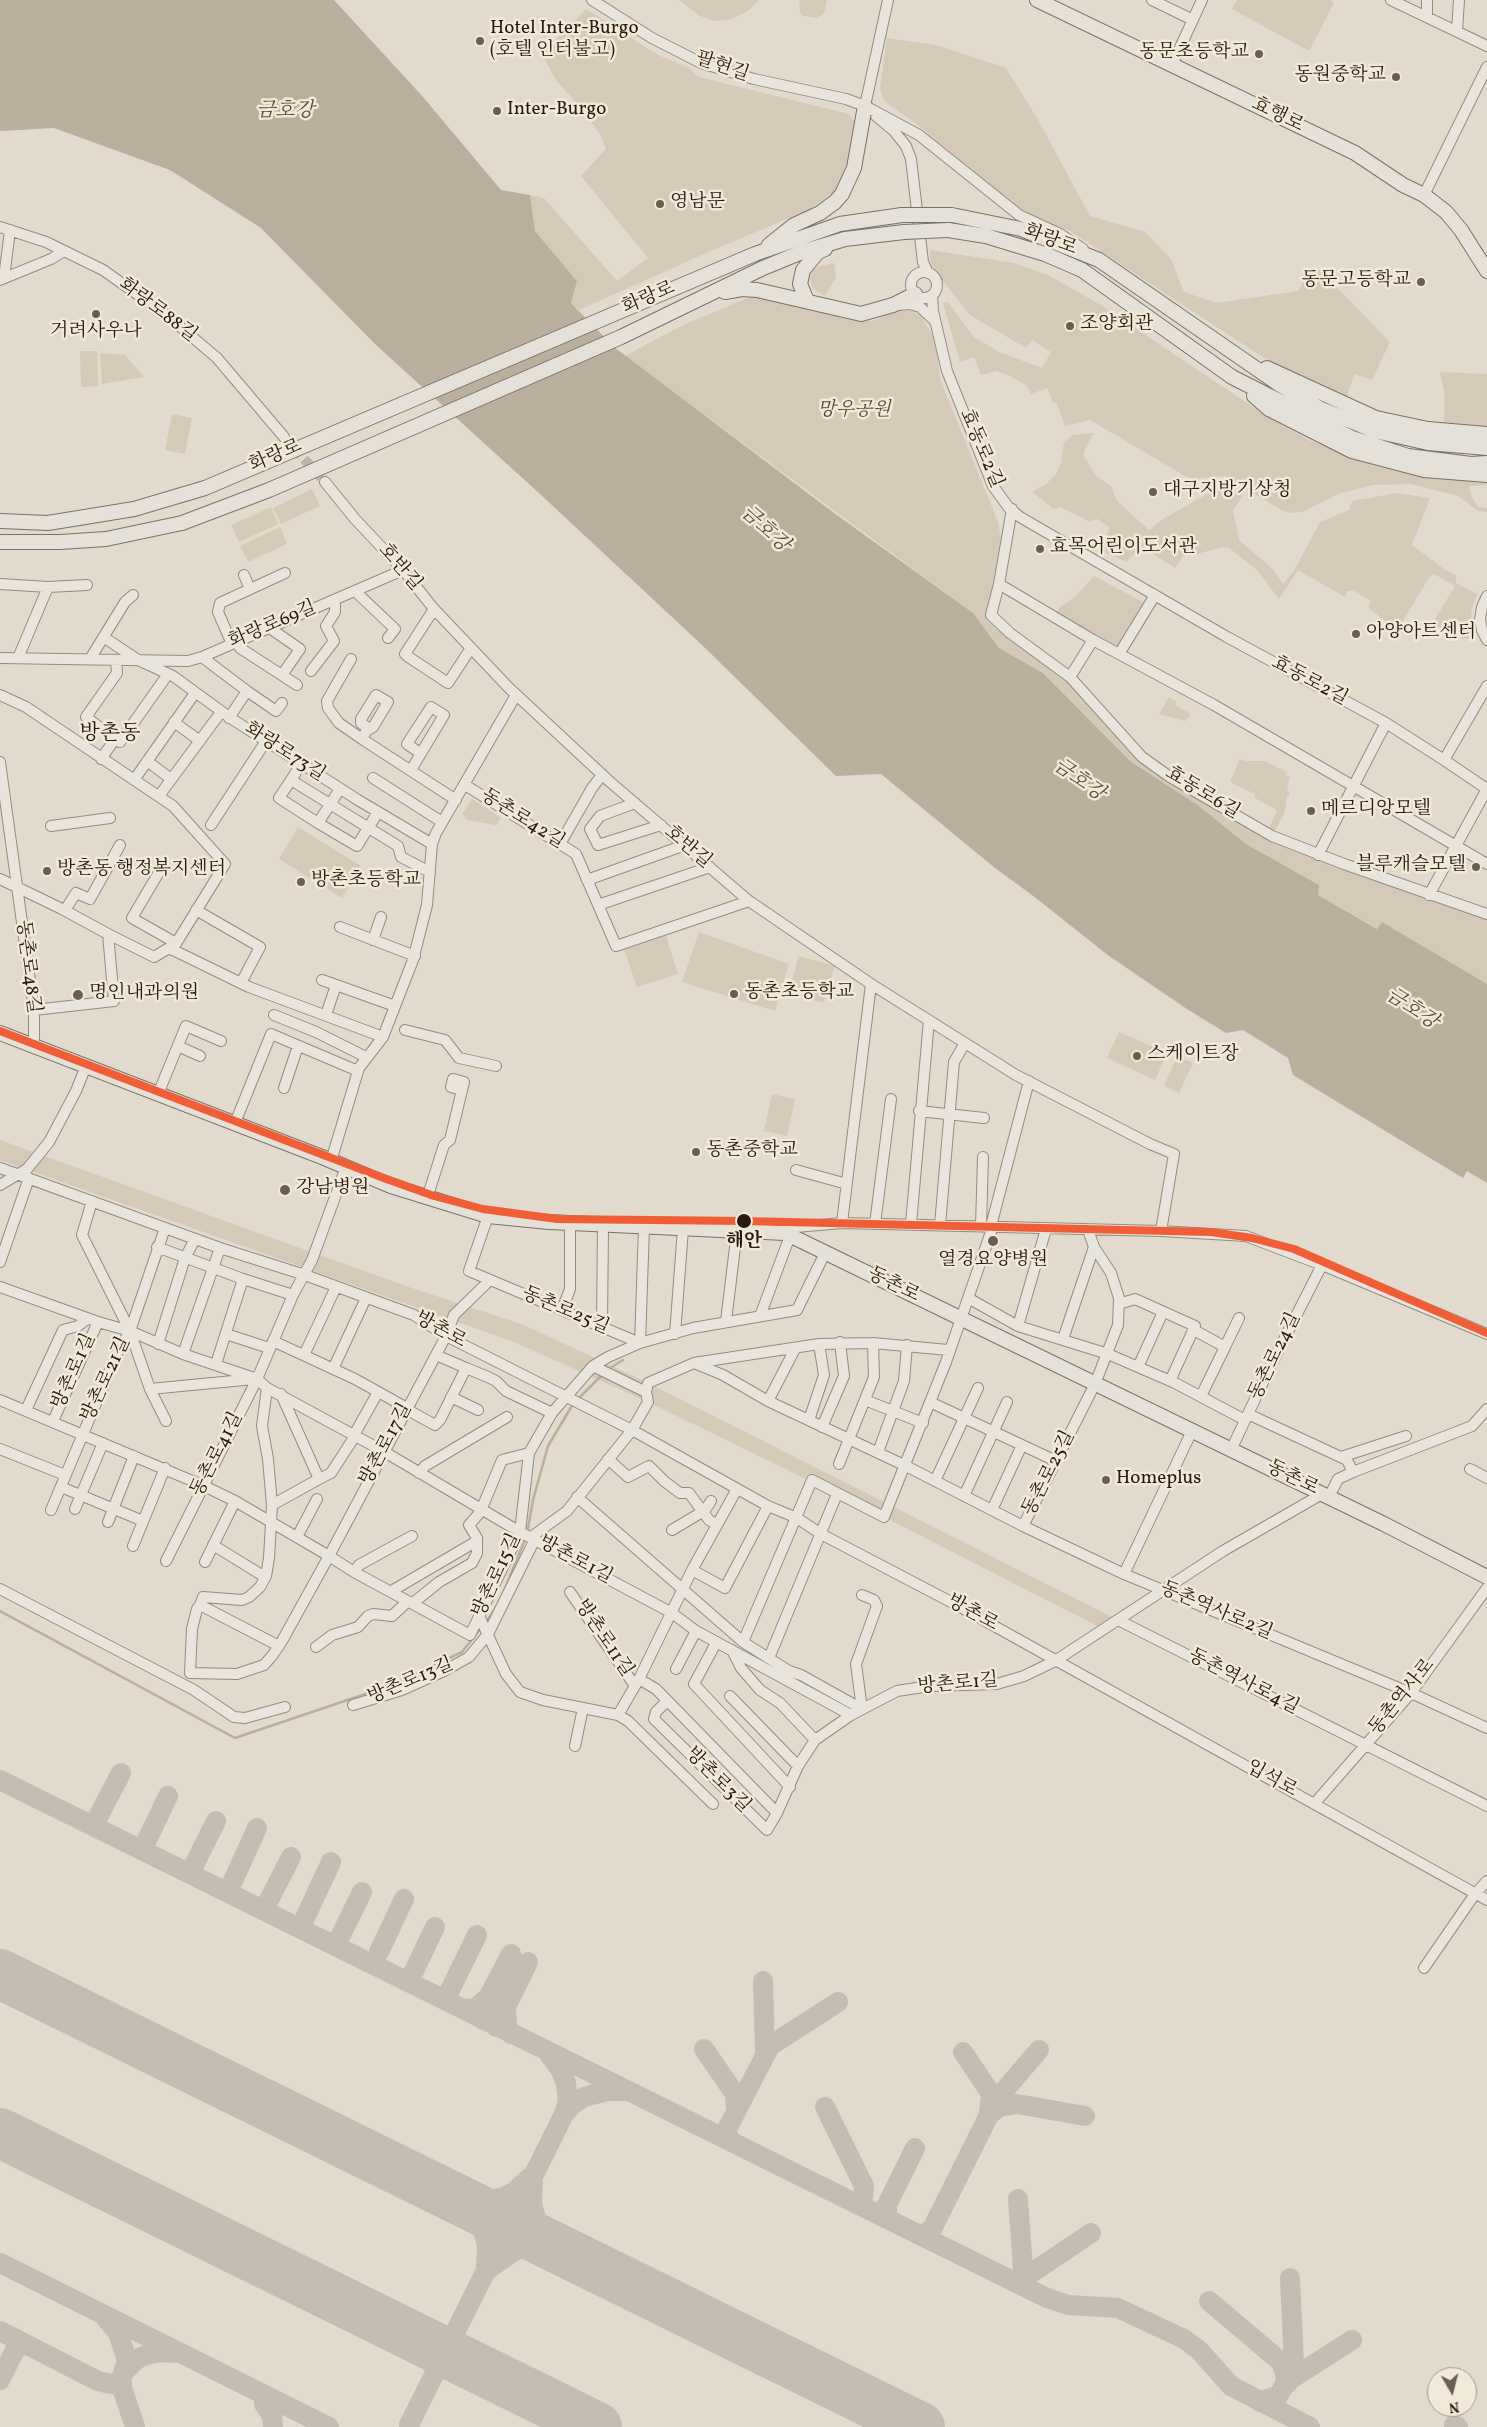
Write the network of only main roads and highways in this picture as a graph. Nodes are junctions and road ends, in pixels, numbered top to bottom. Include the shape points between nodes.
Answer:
1 (1037, 0) edge
2 (867, 107) road end
3 (845, 239) junction
4 (755, 254) junction
5 (1487, 271) edge
6 (919, 290) road end
7 (807, 301) junction
8 (694, 302) junction
9 (1239, 356) junction
10 (1232, 377) junction
11 (1487, 434) edge
12 (1487, 448) edge
13 (1487, 463) edge
14 (1487, 475) edge
15 (0, 521) edge
16 (0, 542) edge
17 (0, 1033) edge
18 (1487, 1577) edge

1 - 5 main road, 효행로 via 1354,153 1424,195 1446,212 1461,230
2 - 4 main road via 854,168 842,194 820,213 794,225
3 - 7 main road via 818,252 803,270 800,284
3 - 8 main road, 화랑로 via 802,252
3 - 10 main road, 화랑로, bridge via 948,230 1008,242 1082,270
4 - 9 main road, 화랑로, bridge via 840,224 902,215 952,214 1021,229 1098,260
4 - 15 main road, 화랑로 via 205,488 134,509 48,523
6 - 7 main road via 895,304 861,314
7 - 8 main road via 742,289
8 - 16 main road, 화랑로 via 621,338 270,490 182,523 106,539
9 - 11 main road via 1376,418 1428,429
9 - 12 main road, 화랑로 via 1321,409 1375,431 1428,443
10 - 13 main road, 화랑로 via 1352,438 1408,456
10 - 14 main road via 1269,409 1352,451 1424,470
17 - 18 main road, 동촌로 via 391,1186 488,1216 787,1235

